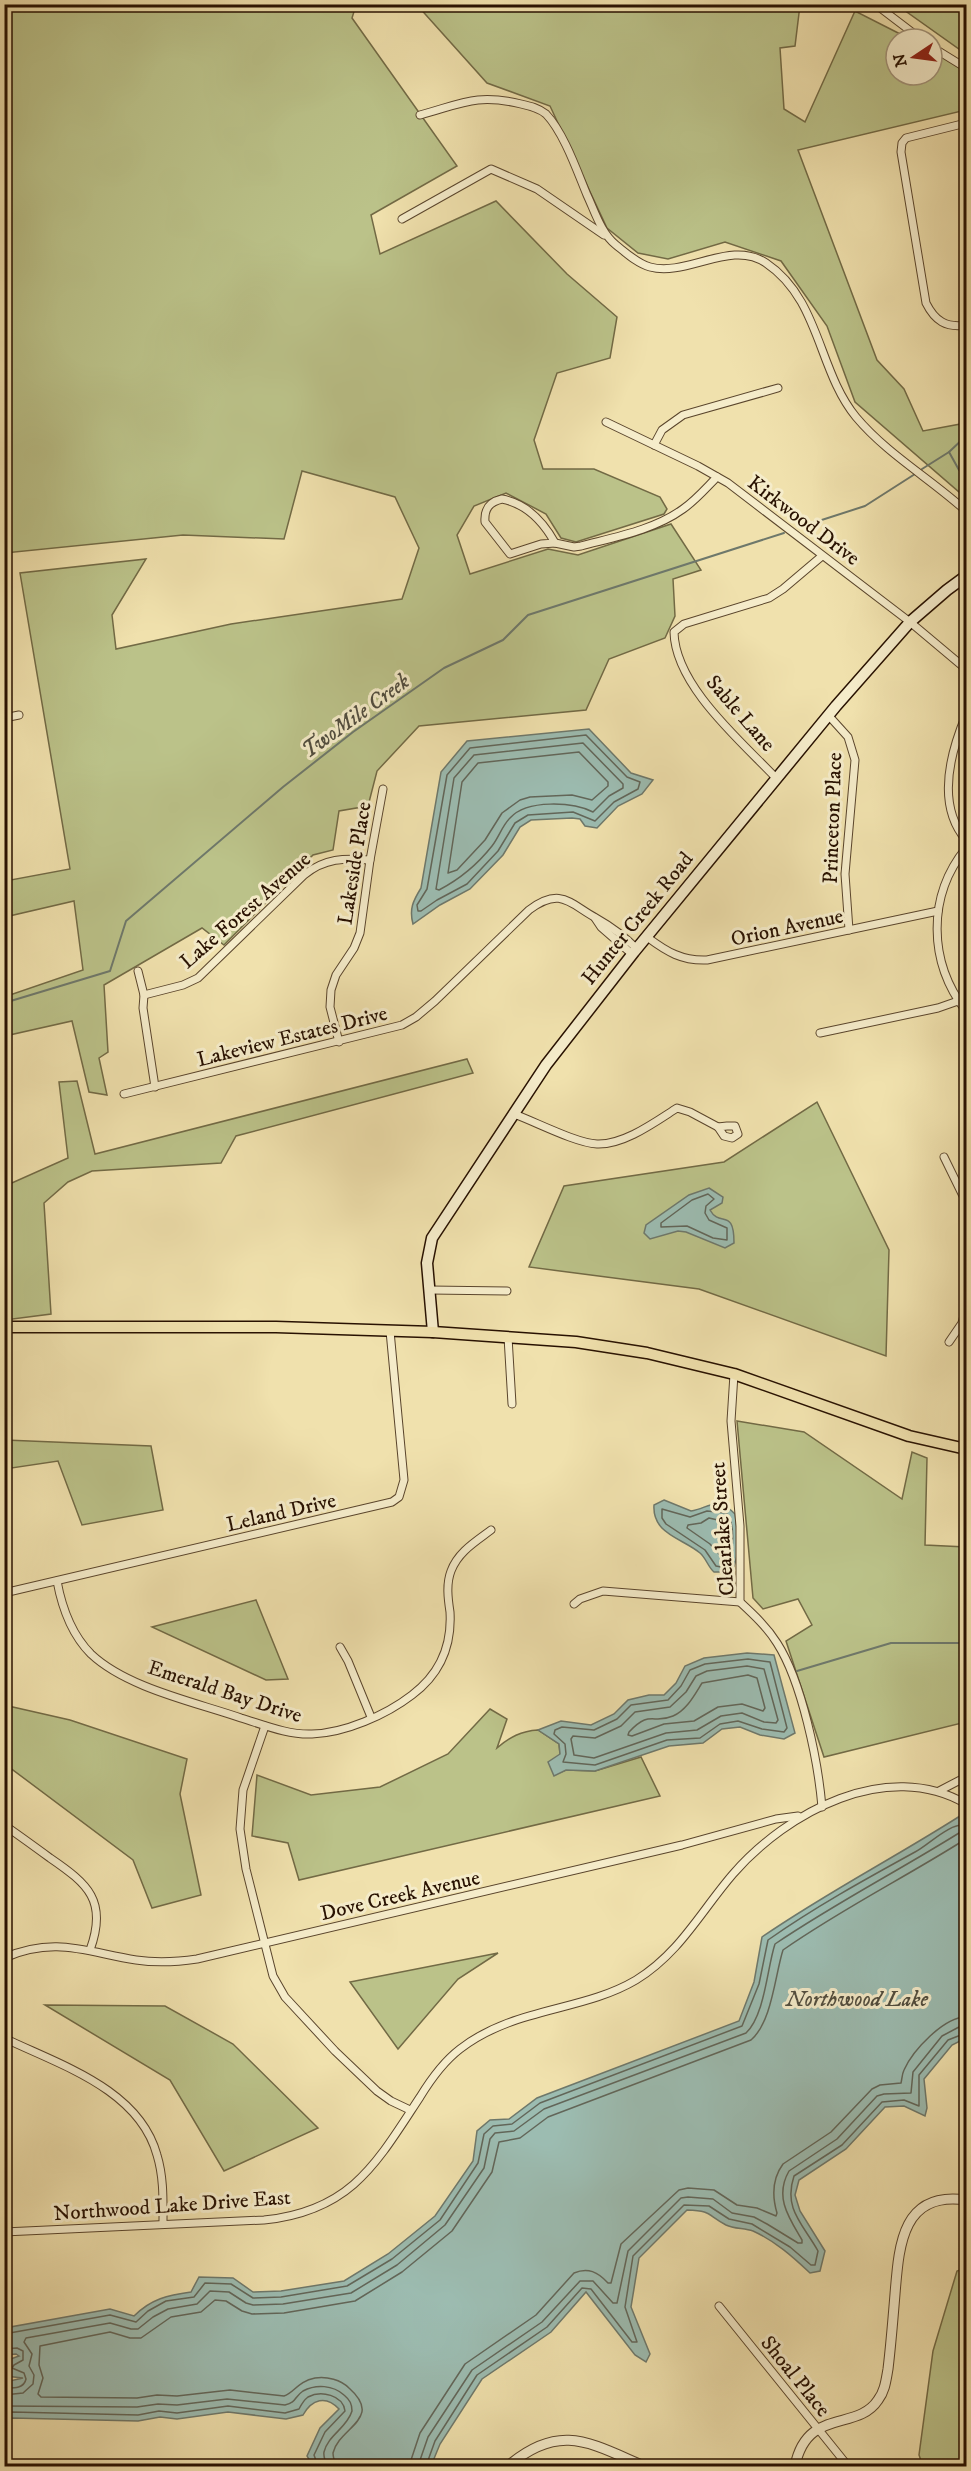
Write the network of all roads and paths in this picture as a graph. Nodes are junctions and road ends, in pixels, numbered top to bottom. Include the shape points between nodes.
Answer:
1 (875, 4) edge
2 (905, 27) edge
3 (944, 54) edge
4 (966, 68) edge
5 (420, 115) dead end
6 (966, 123) edge
7 (402, 219) dead end
8 (609, 238) junction
9 (966, 325) edge
10 (778, 388) dead end
11 (606, 422) dead end
12 (654, 445) junction
13 (717, 477) junction
14 (966, 511) edge
15 (555, 543) junction
16 (822, 556) junction
17 (966, 576) edge
18 (910, 622) junction
19 (966, 669) edge
20 (966, 714) edge
21 (19, 715) dead end
22 (829, 716) junction
23 (4, 718) edge
24 (777, 778) junction
25 (383, 789) dead end
26 (966, 840) edge
27 (966, 848) edge
28 (370, 860) junction
29 (938, 911) junction
30 (849, 930) junction
31 (647, 937) junction
32 (634, 952) junction
33 (138, 971) dead end
34 (144, 995) junction
35 (958, 1001) junction
36 (966, 1011) edge
37 (820, 1033) dead end
38 (339, 1042) junction
39 (155, 1087) junction
40 (124, 1094) dead end
41 (514, 1114) junction
42 (718, 1127) dead end
43 (945, 1156) dead end
44 (966, 1202) edge
45 (430, 1290) junction
46 (507, 1291) dead end
47 (966, 1308) edge
48 (4, 1327) edge
49 (390, 1331) junction
50 (433, 1332) junction
51 (508, 1336) junction
52 (949, 1342) dead end
53 (734, 1374) junction
54 (512, 1404) dead end
55 (966, 1449) edge
56 (491, 1530) dead end
57 (57, 1581) junction
58 (4, 1593) edge
59 (740, 1602) junction
60 (574, 1604) dead end
61 (339, 1647) dead end
62 (372, 1717) junction
63 (265, 1726) junction
64 (966, 1778) edge
65 (939, 1791) junction
66 (966, 1804) edge
67 (822, 1807) junction
68 (800, 1816) junction
69 (4, 1825) edge
70 (264, 1944) junction
71 (90, 1950) junction
72 (4, 1958) edge
73 (4, 2038) edge
74 (410, 2110) junction
75 (966, 2200) edge
76 (163, 2224) junction
77 (4, 2232) edge
78 (719, 2306) dead end
79 (817, 2428) junction
80 (508, 2466) edge
81 (644, 2466) edge
82 (795, 2466) edge
83 (848, 2466) edge

1 - 2 street
3 - 4 street
5 - 8 street via 475,99 508,100 540,109 562,141
6 - 9 street via 912,136 902,143 901,152 926,303 938,321
7 - 8 street via 491,169 537,189
8 - 14 street via 641,263 657,268 729,256 753,257 768,264 803,307 842,397 856,417
10 - 12 street via 683,415 662,430
11 - 12 street, Kirkwood Drive
12 - 13 street, Kirkwood Drive
13 - 15 street via 700,496 661,521 581,546
13 - 16 street, Kirkwood Drive
15 - 15 street via 543,523 517,504 502,499 488,506 485,522 510,554
16 - 18 street, Kirkwood Drive
16 - 24 street, Sable Lane via 769,598 684,624 674,632 677,652 705,702
17 - 18 main road, Hunter Creek Road
18 - 19 street, Kirkwood Drive
18 - 22 main road, Hunter Creek Road
20 - 26 street via 948,793 953,818
21 - 23 street
22 - 24 main road, Hunter Creek Road
22 - 30 street, Princeton Place via 844,730 855,759 845,874
24 - 31 main road, Hunter Creek Road
25 - 28 street, Lakeside Place
27 - 29 street via 946,881
28 - 34 street, Lake Forest Avenue via 341,859 317,866 198,978
28 - 38 street, Lakeside Place via 358,941 331,990 330,1007
29 - 30 street, Orion Avenue
29 - 35 street via 940,958
30 - 31 street, Orion Avenue via 707,960 674,956
31 - 32 main road, Hunter Creek Road
32 - 38 street, Lakeview Estates Drive via 582,908 567,900 543,901 416,1017 386,1030
32 - 41 main road, Hunter Creek Road via 570,1032
33 - 34 street
34 - 39 street
35 - 36 street
35 - 37 street
38 - 39 street, Lakeview Estates Drive
39 - 40 street, Lakeview Estates Drive
41 - 42 street via 596,1144 628,1136 677,1108
41 - 45 main road, Hunter Creek Road via 436,1230 428,1255
43 - 44 street
45 - 46 street
45 - 50 main road, Hunter Creek Road
47 - 52 street via 962,1323
48 - 49 main road
49 - 50 main road
49 - 57 street, Leland Drive via 404,1472 399,1497 377,1507
50 - 51 main road
51 - 53 main road via 624,1349
51 - 54 street
53 - 55 main road via 909,1436
53 - 59 street, Clearlake Street via 731,1421 740,1526
56 - 62 street, Emerald Bay Drive via 464,1550 451,1570 450,1635 439,1666 412,1696
57 - 58 street, Leland Drive
57 - 63 street, Emerald Bay Drive via 71,1627 91,1653 111,1668 155,1689
59 - 60 street via 603,1591
59 - 67 street, Clearlake Street via 770,1632 789,1667 808,1730
61 - 62 street
62 - 63 street, Emerald Bay Drive via 344,1730 312,1734
63 - 70 street via 247,1773 240,1813 246,1869
64 - 65 street
65 - 66 street, Northwood Lake Drive East
65 - 67 street, Northwood Lake Drive East via 896,1787 872,1790
67 - 68 street, Northwood Lake Drive East
68 - 70 street, Dove Creek Avenue
68 - 74 street, Northwood Lake Drive East via 734,1872 679,1944 656,1966 620,1988 510,2021 473,2040 448,2060
69 - 71 street via 87,1887 95,1910
70 - 71 street, Dove Creek Avenue via 197,1959 163,1962 138,1961
70 - 74 street via 273,1976 285,1997 377,2091
71 - 72 street, Dove Creek Avenue via 42,1946
73 - 76 street via 107,2090 131,2111 157,2153
74 - 76 street, Northwood Lake Drive East via 366,2174 327,2204 280,2218
75 - 79 street via 947,2198 931,2202 907,2224 897,2265 885,2385 879,2400 860,2415
76 - 77 street, Northwood Lake Drive East
78 - 79 street, Shoal Place
79 - 82 street via 799,2452
79 - 83 street, Shoal Place
80 - 81 street via 535,2447 567,2439 591,2444

